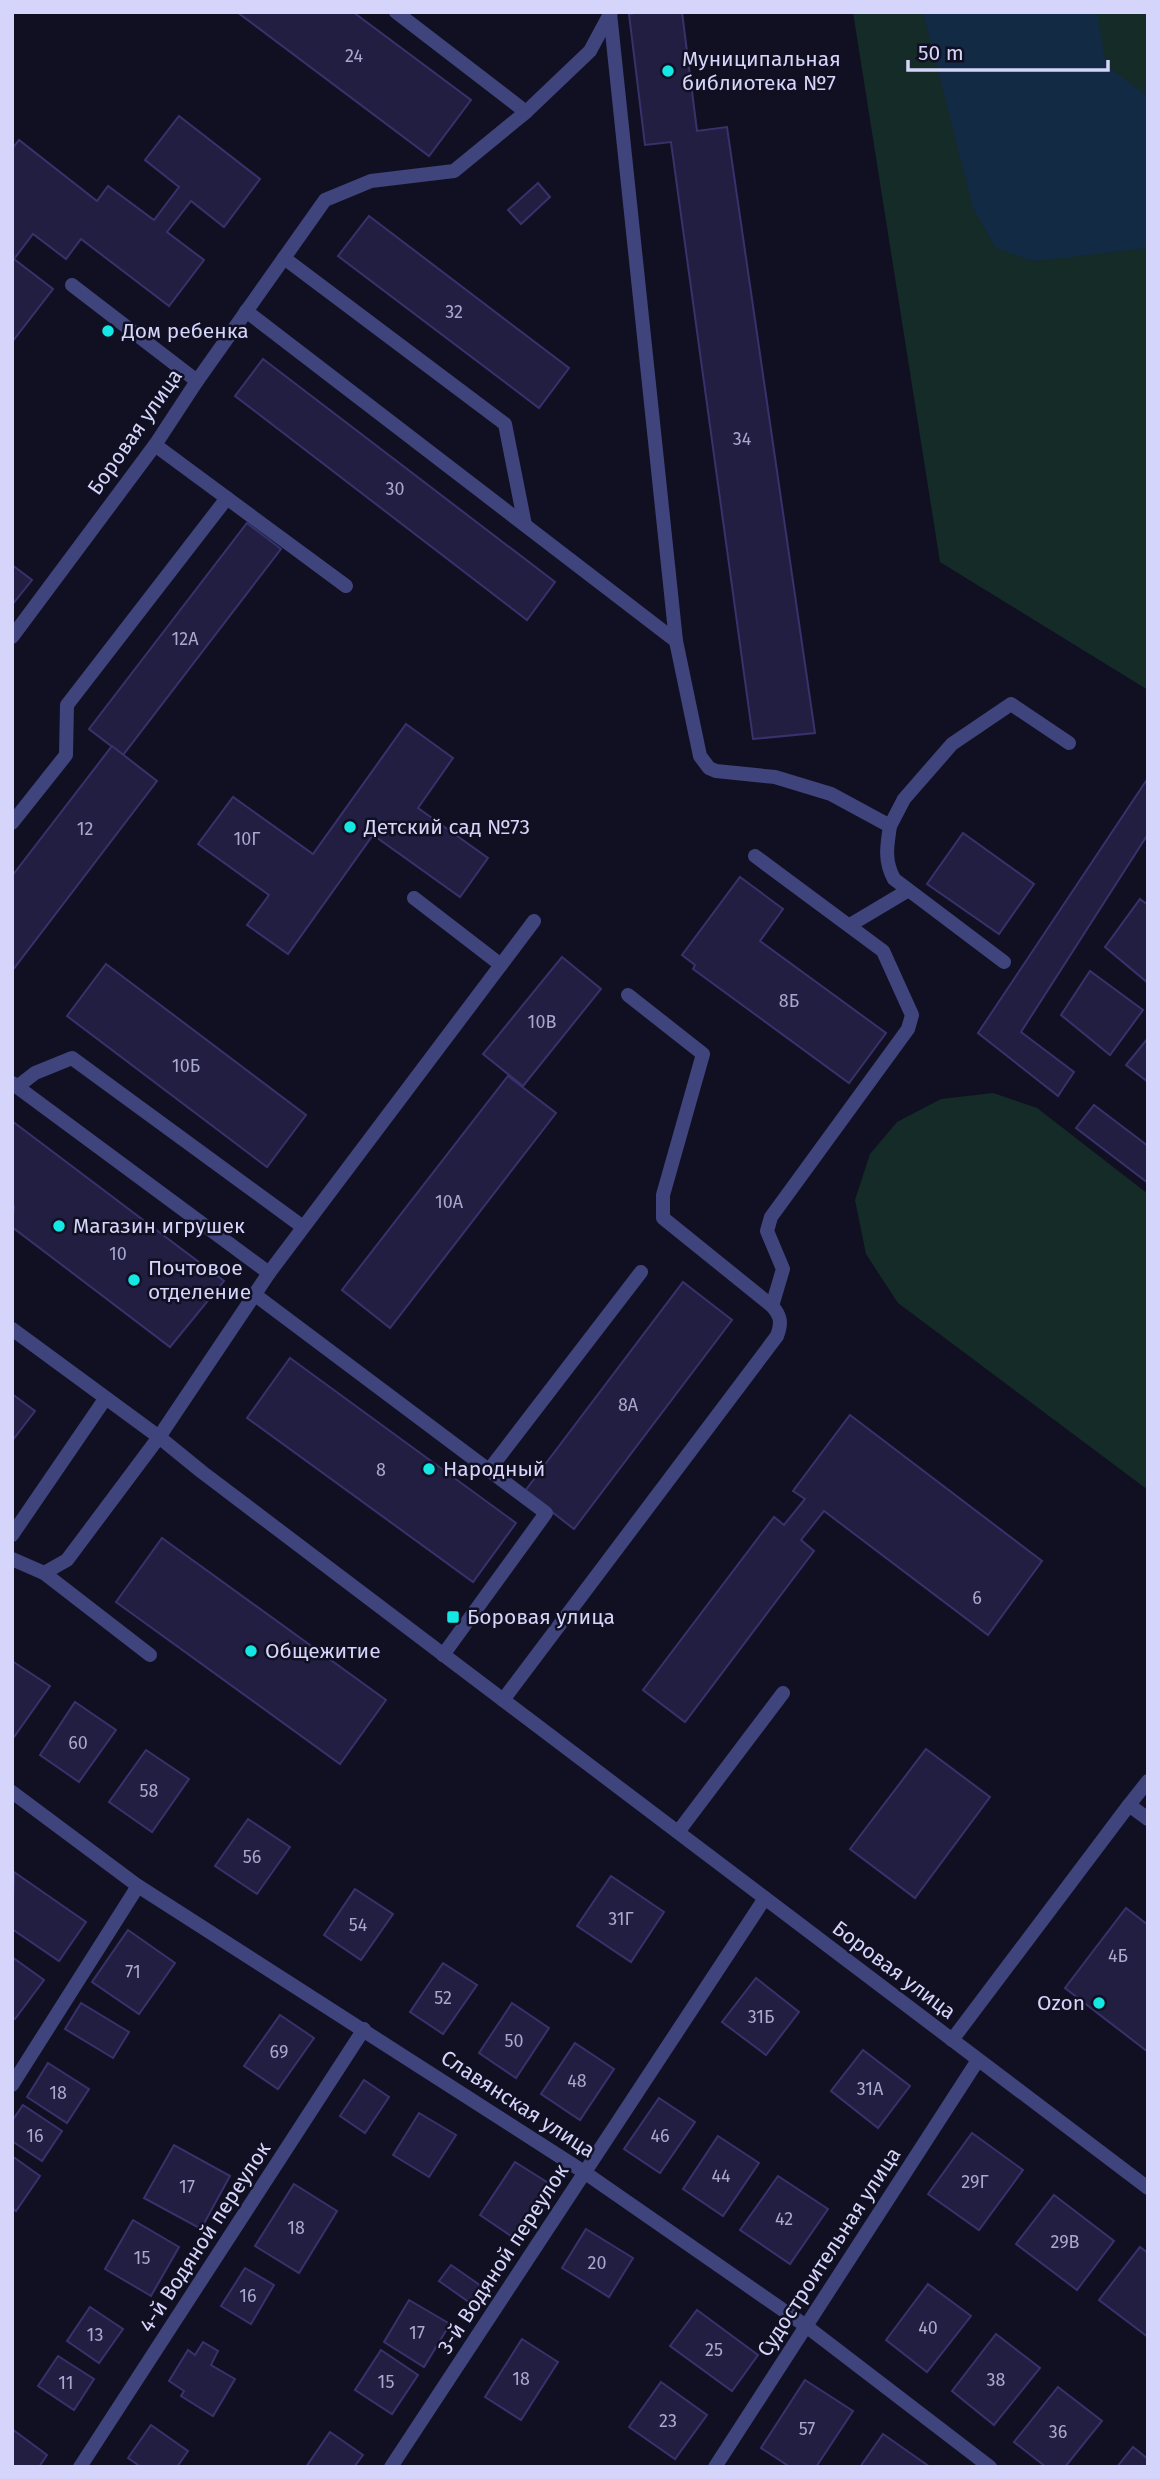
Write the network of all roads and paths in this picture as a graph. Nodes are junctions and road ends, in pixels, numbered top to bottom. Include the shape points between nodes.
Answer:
1 (396, 12) edge
2 (611, 13) edge
3 (526, 112) junction
4 (284, 258) junction
5 (72, 285) dead end
6 (246, 311) junction
7 (197, 381) junction
8 (155, 445) junction
9 (227, 498) junction
10 (525, 525) junction
11 (346, 586) dead end
12 (12, 637) edge
13 (676, 641) junction
14 (1069, 743) dead end
15 (12, 823) edge
16 (890, 826) junction
17 (755, 856) dead end
18 (907, 891) junction
19 (414, 898) dead end
20 (534, 921) dead end
21 (850, 925) junction
22 (1004, 962) dead end
23 (501, 965) junction
24 (628, 996) dead end
25 (15, 1085) edge
26 (303, 1227) junction
27 (641, 1272) dead end
28 (269, 1273) junction
29 (254, 1294) junction
30 (772, 1306) junction
31 (12, 1329) edge
32 (106, 1399) junction
33 (159, 1437) junction
34 (489, 1470) junction
35 (12, 1535) edge
36 (12, 1559) edge
37 (44, 1573) junction
38 (150, 1655) dead end
39 (443, 1655) junction
40 (783, 1693) dead end
41 (503, 1700) junction
42 (1148, 1781) edge
43 (12, 1792) edge
44 (1129, 1805) junction
45 (1148, 1819) edge
46 (678, 1832) junction
47 (138, 1886) junction
48 (765, 1898) junction
49 (364, 2029) junction
50 (952, 2040) junction
51 (978, 2060) junction
52 (12, 2085) edge
53 (584, 2172) junction
54 (1148, 2189) edge
55 (806, 2326) junction
56 (80, 2467) edge
57 (391, 2467) edge
58 (715, 2467) edge
59 (990, 2467) edge

1 - 3 street
2 - 3 street, Боровая улица via 590,51
2 - 13 street
3 - 4 street, Боровая улица via 454,170 371,181 325,200
4 - 6 street, Боровая улица
4 - 10 street via 505,425
5 - 7 street
6 - 7 street, Боровая улица
6 - 10 street
7 - 8 street, Боровая улица
8 - 9 street
8 - 12 street, Боровая улица
9 - 11 street
9 - 15 street via 67,705 66,755
10 - 13 street
13 - 16 street via 700,756 709,768 775,777 831,794
14 - 16 street via 1010,704 952,744 904,799
16 - 18 street via 888,868
17 - 21 street
18 - 21 street
18 - 22 street
19 - 23 street
20 - 23 street
21 - 30 street via 883,951 910,1008 911,1022 771,1217 767,1231 783,1269
23 - 26 street
24 - 30 street via 702,1054 663,1195 663,1218
25 - 26 street via 72,1058
25 - 28 street
26 - 28 street
27 - 34 street
28 - 29 street
29 - 33 street
29 - 34 street
30 - 41 street via 781,1326 777,1336
31 - 32 street, Боровая улица
32 - 33 street, Боровая улица
32 - 35 street
33 - 37 street via 67,1560
33 - 39 street, Боровая улица
34 - 39 street via 546,1513
36 - 37 street
37 - 38 street
39 - 41 street, Боровая улица
40 - 46 street
41 - 46 street, Боровая улица
42 - 44 street
43 - 47 street, Славянская улица
44 - 45 street
44 - 50 street
46 - 48 street, Боровая улица
47 - 49 street, Славянская улица
47 - 52 street
48 - 50 street, Боровая улица
48 - 53 street, 3-й Водяной переулок
49 - 53 street, Славянская улица
49 - 56 street, 4-й Водяной переулок
50 - 51 street, Боровая улица
51 - 54 street, Боровая улица
51 - 55 street, Судостроительная улица
53 - 55 street, Славянская улица
53 - 57 street, 3-й Водяной переулок
55 - 58 street, Судостроительная улица
55 - 59 street, Славянская улица

